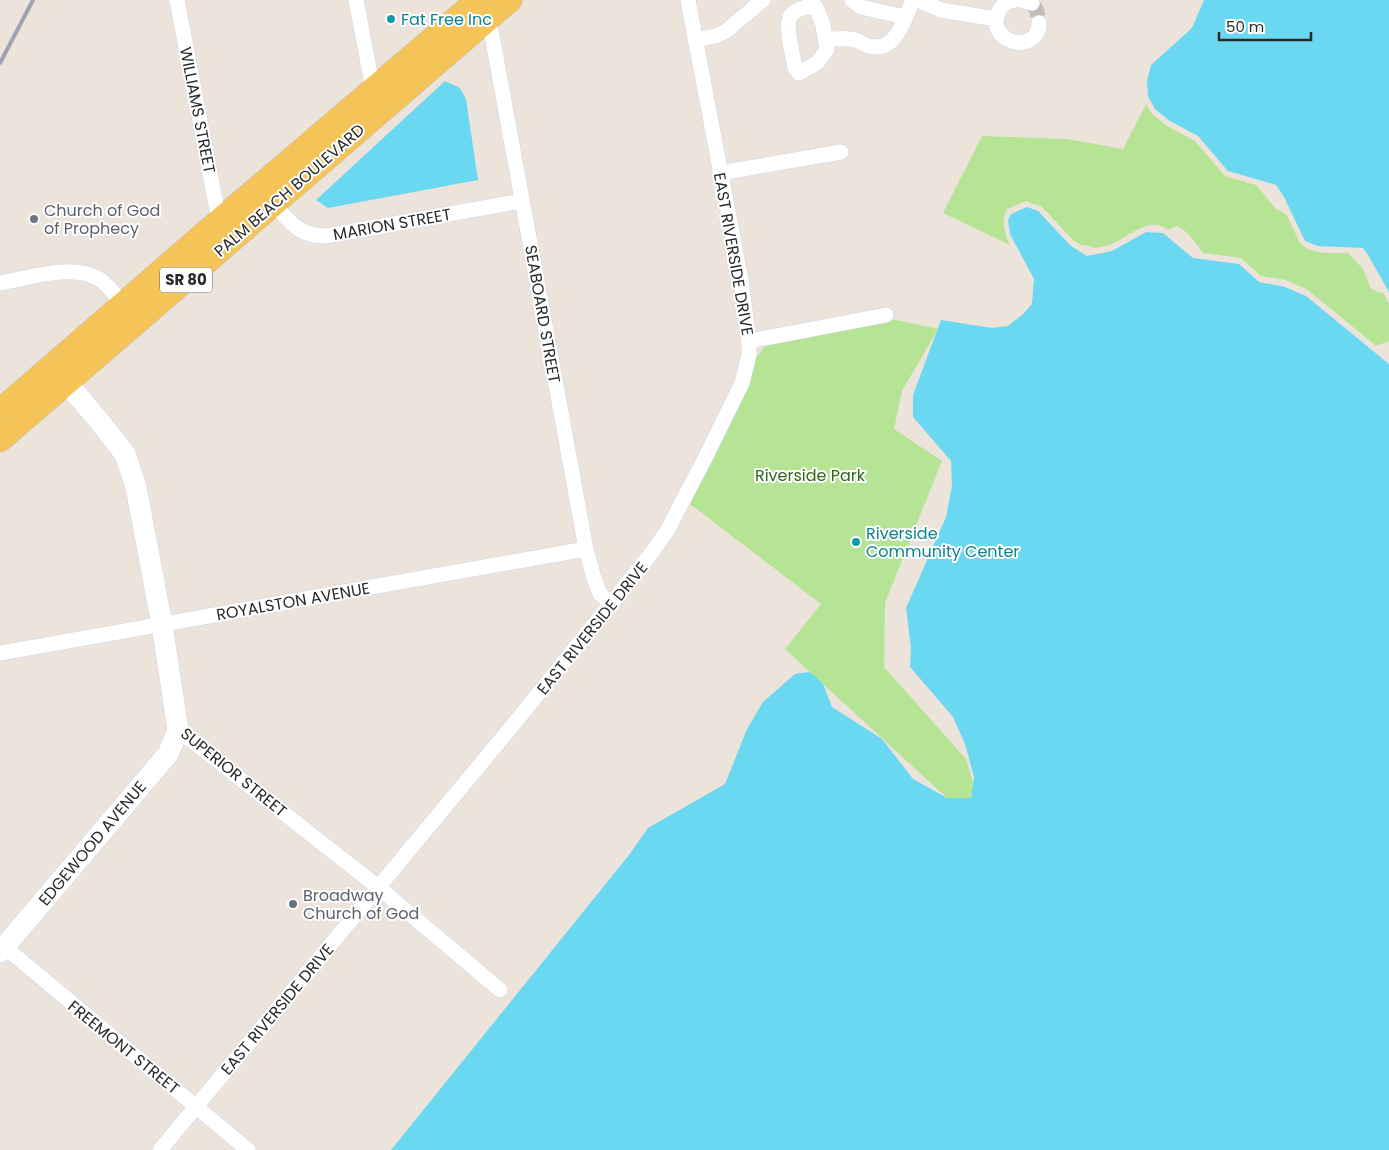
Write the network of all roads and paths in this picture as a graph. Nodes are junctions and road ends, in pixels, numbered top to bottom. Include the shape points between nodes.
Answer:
1 (177, 0) edge
2 (356, 0) edge
3 (510, 0) edge
4 (688, 0) edge
5 (763, 0) edge
6 (852, 0) edge
7 (913, 0) edge
8 (918, 0) edge
9 (1015, 0) edge
10 (483, 9) edge
11 (905, 17) junction
12 (996, 19) junction
13 (1039, 23) dead end
14 (695, 40) junction
15 (826, 40) dead end
16 (373, 89) junction
17 (355, 132) junction
18 (840, 152) dead end
19 (720, 173) junction
20 (522, 201) junction
21 (273, 203) junction
22 (218, 221) junction
23 (0, 283) edge
24 (123, 305) junction
25 (886, 315) dead end
26 (749, 341) junction
27 (60, 374) junction
28 (0, 412) edge
29 (0, 440) edge
30 (586, 549) junction
31 (611, 603) junction
32 (162, 625) junction
33 (0, 653) edge
34 (178, 730) junction
35 (378, 887) junction
36 (1, 947) edge
37 (500, 990) dead end
38 (196, 1106) junction
39 (160, 1150) edge
40 (248, 1150) edge

1 - 22 street, WILLIAMS STREET
2 - 16 street
3 - 10 main road, PALM BEACH BOULEVARD / SR 80
4 - 14 street, EAST RIVERSIDE DRIVE
5 - 14 street via 726,31
6 - 11 street via 861,7
7 - 11 street
8 - 12 street via 941,10
9 - 12 street via 999,10
10 - 16 main road, PALM BEACH BOULEVARD / SR 80
10 - 17 main road, PALM BEACH BOULEVARD / SR 80
10 - 20 street, SEABOARD STREET
11 - 15 street via 896,37 880,48 846,38
12 - 13 street via 1003,37 1016,43 1036,34
14 - 19 street, EAST RIVERSIDE DRIVE
16 - 17 main road via 373,100
16 - 22 main road, PALM BEACH BOULEVARD / SR 80
17 - 21 main road, PALM BEACH BOULEVARD / SR 80
18 - 19 street
19 - 26 street, EAST RIVERSIDE DRIVE
20 - 21 street, MARION STREET via 326,236 311,236 295,227
20 - 30 street, SEABOARD STREET
21 - 27 main road, PALM BEACH BOULEVARD / SR 80
22 - 24 main road, PALM BEACH BOULEVARD / SR 80
23 - 24 street via 69,271 86,273 101,280
24 - 27 main road, PALM BEACH BOULEVARD / SR 80
25 - 26 street
26 - 31 street, EAST RIVERSIDE DRIVE via 742,383 685,497 656,547
27 - 28 main road, PALM BEACH BOULEVARD / SR 80
27 - 29 main road, PALM BEACH BOULEVARD / SR 80
27 - 32 street, SUPERIOR STREET via 125,454 143,519
30 - 31 street, SEABOARD STREET via 600,594
30 - 32 street, ROYALSTON AVENUE
31 - 35 street, EAST RIVERSIDE DRIVE
32 - 33 street, ROYALSTON AVENUE
32 - 34 street, SUPERIOR STREET
34 - 35 street, SUPERIOR STREET
34 - 36 street, EDGEWOOD AVENUE via 168,754
35 - 37 street, SUPERIOR STREET
35 - 38 street, EAST RIVERSIDE DRIVE
36 - 38 street, FREEMONT STREET
38 - 39 street, EAST RIVERSIDE DRIVE
38 - 40 street, FREEMONT STREET

